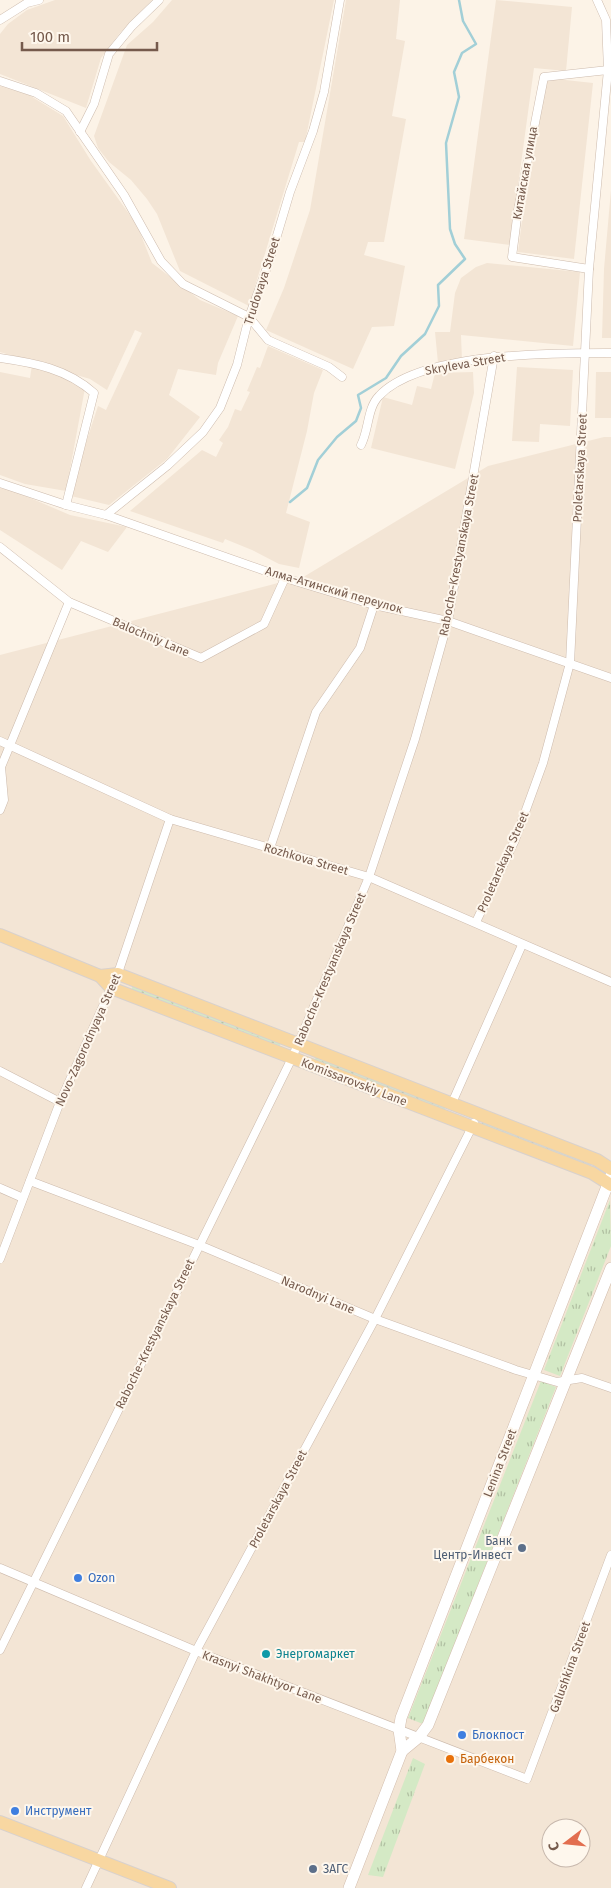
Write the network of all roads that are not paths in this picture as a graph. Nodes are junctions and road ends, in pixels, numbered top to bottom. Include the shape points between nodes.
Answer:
1 (39, 0) edge
2 (159, 0) edge
3 (340, 0) edge
4 (597, 0) edge
5 (602, 0) edge
6 (608, 15) edge
7 (0, 20) edge
8 (608, 70) junction
9 (0, 81) edge
10 (80, 132) junction
11 (589, 269) junction
12 (249, 317) junction
13 (586, 353) junction
14 (611, 353) edge
15 (494, 356) junction
16 (0, 358) edge
17 (342, 378) dead end
18 (361, 446) dead end
19 (0, 483) edge
20 (66, 505) junction
21 (106, 515) junction
22 (0, 548) edge
23 (284, 578) junction
24 (69, 602) junction
25 (374, 604) junction
26 (448, 621) junction
27 (570, 663) junction
28 (611, 678) edge
29 (0, 741) edge
30 (10, 745) junction
31 (0, 810) edge
32 (170, 819) junction
33 (270, 848) junction
34 (369, 877) junction
35 (476, 922) junction
36 (0, 936) edge
37 (522, 945) junction
38 (118, 974) junction
39 (100, 976) junction
40 (611, 982) edge
41 (111, 988) junction
42 (298, 1043) junction
43 (292, 1058) junction
44 (0, 1071) edge
45 (60, 1102) junction
46 (452, 1103) junction
47 (478, 1113) junction
48 (473, 1128) junction
49 (611, 1169) edge
50 (30, 1181) junction
51 (610, 1182) edge
52 (0, 1188) edge
53 (23, 1198) junction
54 (199, 1245) junction
55 (0, 1260) edge
56 (611, 1268) edge
57 (375, 1319) junction
58 (535, 1374) junction
59 (567, 1381) junction
60 (611, 1388) edge
61 (611, 1555) edge
62 (0, 1568) edge
63 (33, 1582) junction
64 (0, 1650) edge
65 (196, 1651) junction
66 (399, 1730) junction
67 (419, 1737) junction
68 (402, 1751) junction
69 (527, 1779) joint
70 (0, 1822) edge
71 (99, 1860) junction
72 (86, 1888) edge
73 (170, 1888) edge
74 (349, 1888) edge

1 - 7 street via 27,3
2 - 10 street via 132,26 110,54 94,104
3 - 12 street, Trudovaya Street via 324,92 313,131
4 - 6 street, Proletarskaya Street
5 - 6 street
6 - 8 street, Proletarskaya Street
8 - 11 street, Proletarskaya Street
8 - 11 street, Китайская улица via 544,77 512,257
9 - 10 street via 36,93 66,111
10 - 12 street via 124,195 161,261 183,284
11 - 13 street, Proletarskaya Street
12 - 17 street via 268,340 329,367
12 - 21 street, Trudovaya Street via 237,365 220,408 203,432
13 - 14 street, Skryleva Street
13 - 15 street, Skryleva Street
13 - 27 street, Proletarskaya Street
15 - 18 street, Skryleva Street via 416,373 379,395 373,404
15 - 26 street, Raboche-Krestyanskaya Street
16 - 20 street via 60,371 81,381 94,393
19 - 20 street, Алма-Атинский переулок
20 - 21 street, Алма-Атинский переулок
21 - 23 street, Алма-Атинский переулок
22 - 24 street, Balochniy Lane
23 - 24 street, Balochniy Lane via 264,624 201,658
23 - 25 street, Алма-Атинский переулок
24 - 30 street
25 - 26 street, Алма-Атинский переулок
25 - 33 street via 360,648 316,712
26 - 27 street, Алма-Атинский переулок
26 - 34 street, Raboche-Krestyanskaya Street via 415,739
27 - 28 street, Алма-Атинский переулок
27 - 35 street, Proletarskaya Street via 543,763 515,840
29 - 30 street, Rozhkova Street
30 - 31 street via 1,767 4,800
30 - 32 street, Rozhkova Street
32 - 33 street, Rozhkova Street
32 - 38 street, Novo-Zagorodnyaya Street
33 - 34 street, Rozhkova Street
34 - 35 street, Rozhkova Street
34 - 42 street, Raboche-Krestyanskaya Street
35 - 37 street, Rozhkova Street
36 - 39 main road, Komissarovskiy Lane
37 - 40 street, Rozhkova Street
37 - 46 street
38 - 39 main road, Komissarovskiy Lane
38 - 41 street, Novo-Zagorodnyaya Street
38 - 42 main road, Komissarovskiy Lane
39 - 41 main road, Komissarovskiy Lane
41 - 43 main road, Komissarovskiy Lane
41 - 45 street, Novo-Zagorodnyaya Street
42 - 43 street, Raboche-Krestyanskaya Street
42 - 46 main road, Komissarovskiy Lane
43 - 48 main road, Komissarovskiy Lane
43 - 54 street, Raboche-Krestyanskaya Street
44 - 45 street
45 - 50 street, Novo-Zagorodnyaya Street
46 - 47 main road, Komissarovskiy Lane
47 - 48 street, Proletarskaya Street
47 - 49 main road, Komissarovskiy Lane via 597,1160
48 - 51 main road, Komissarovskiy Lane
48 - 57 street, Proletarskaya Street
50 - 53 street, Novo-Zagorodnyaya Street
50 - 54 street, Narodnyi Lane
51 - 58 main road, Lenina Street
52 - 53 street
53 - 55 street, Novo-Zagorodnyaya Street
54 - 57 street, Narodnyi Lane
54 - 63 street, Raboche-Krestyanskaya Street
56 - 59 main road, Lenina Street
57 - 58 street, Narodnyi Lane
57 - 65 street, Proletarskaya Street
58 - 59 street, Narodnyi Lane via 557,1382
58 - 66 main road, Lenina Street
59 - 60 street, Narodnyi Lane via 582,1378
59 - 67 main road, Lenina Street via 428,1725
61 - 69 street, Galushkina Street
62 - 63 street, Krasnyi Shakhtyor Lane
63 - 64 street, Raboche-Krestyanskaya Street
63 - 65 street, Krasnyi Shakhtyor Lane
65 - 66 street, Krasnyi Shakhtyor Lane
65 - 71 street, Proletarskaya Street
66 - 67 street, Krasnyi Shakhtyor Lane
66 - 68 main road, Lenina Street
67 - 68 main road, Lenina Street
67 - 69 street, Krasnyi Shakhtyor Lane
68 - 74 main road, Lenina Street
70 - 71 main road
71 - 72 street, Proletarskaya Street
71 - 73 main road

